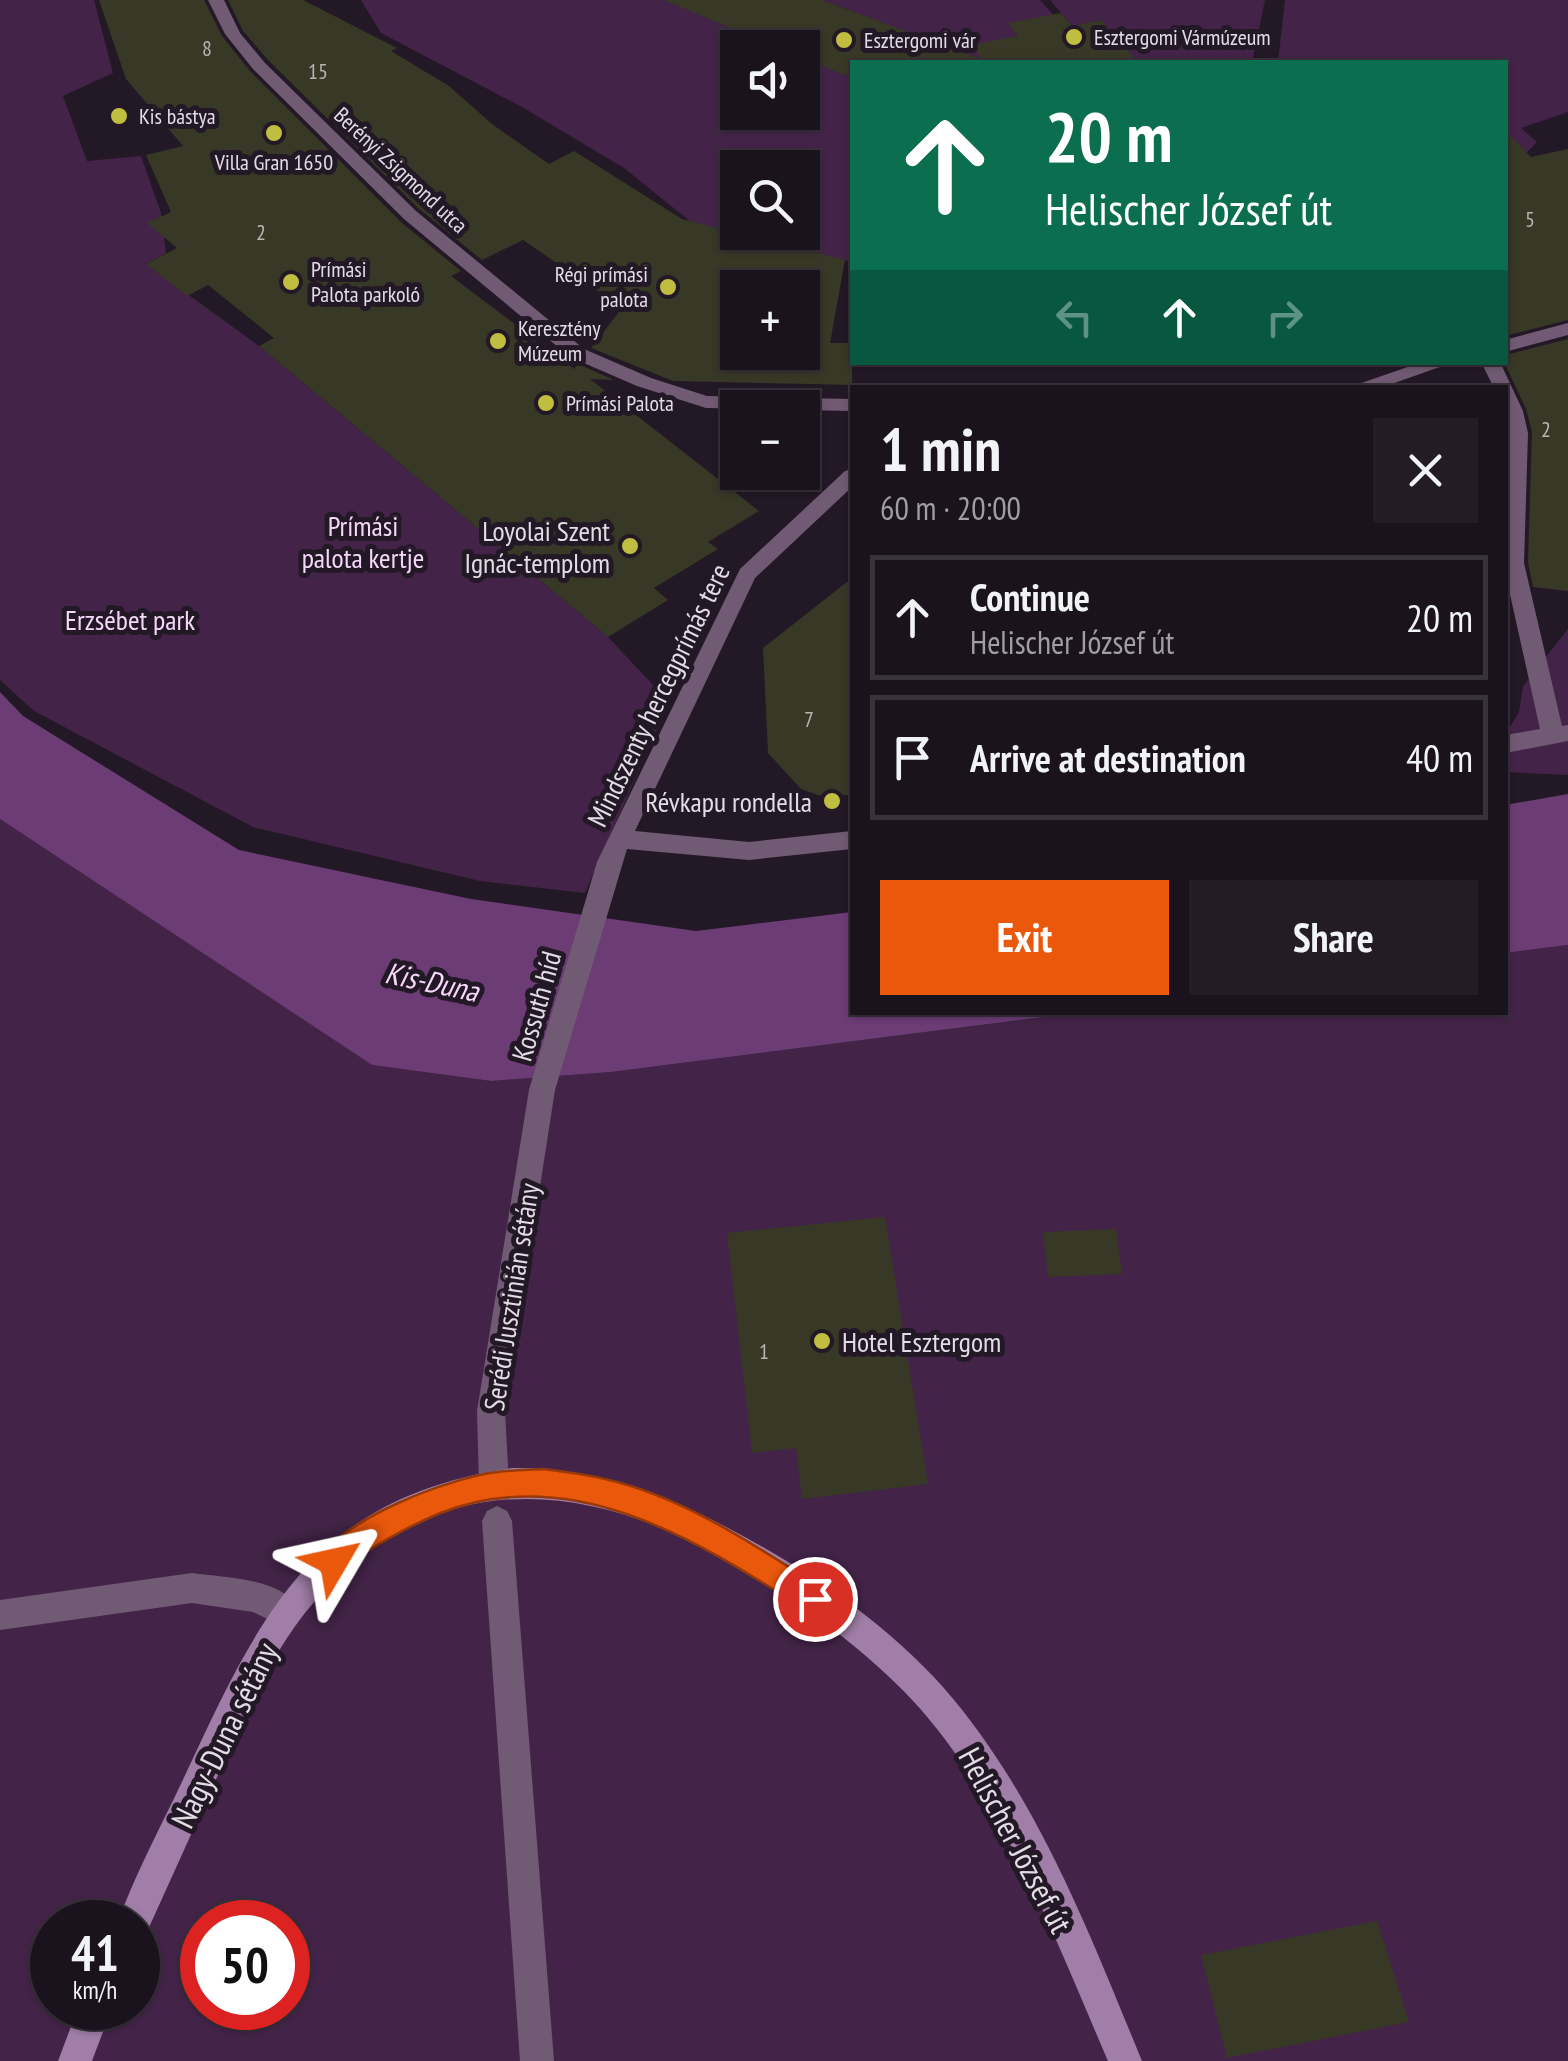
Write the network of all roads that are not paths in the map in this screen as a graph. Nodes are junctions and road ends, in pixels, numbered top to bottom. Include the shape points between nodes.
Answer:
1 (216, 0) edge
2 (1568, 329) edge
3 (1508, 345) edge
4 (1435, 365) edge
5 (1366, 385) edge
6 (1508, 396) edge
7 (850, 405) edge
8 (850, 478) edge
9 (1560, 734) edge
10 (1508, 743) edge
11 (850, 840) edge
12 (614, 850) junction
13 (531, 1169) joint
14 (494, 1485) junction
15 (497, 1521) dead end
16 (286, 1613) junction
17 (0, 1614) edge
18 (144, 1900) edge
19 (87, 2030) edge
20 (75, 2061) edge
21 (537, 2061) edge
22 (1125, 2061) edge

1 - 7 street, Berényi Zsigmond utca via 259,66 410,215 578,352 706,402
2 - 3 street
4 - 5 street
6 - 9 street via 1522,458 1514,560
8 - 12 street, Mindszenty hercegprímás tere via 747,574
9 - 10 street
11 - 12 street via 749,850
12 - 13 street, Kossuth híd via 542,1090
13 - 14 street, Serédi Jusztinián sétány via 491,1412
14 - 16 main road, Nagy-Duna sétány via 441,1499 351,1546
14 - 22 main road, Helischer József út via 544,1482 608,1492 676,1519 792,1583 915,1680 989,1775
15 - 21 street
16 - 17 street via 257,1597 192,1588
16 - 18 main road, Nagy-Duna sétány via 248,1676
19 - 20 main road

